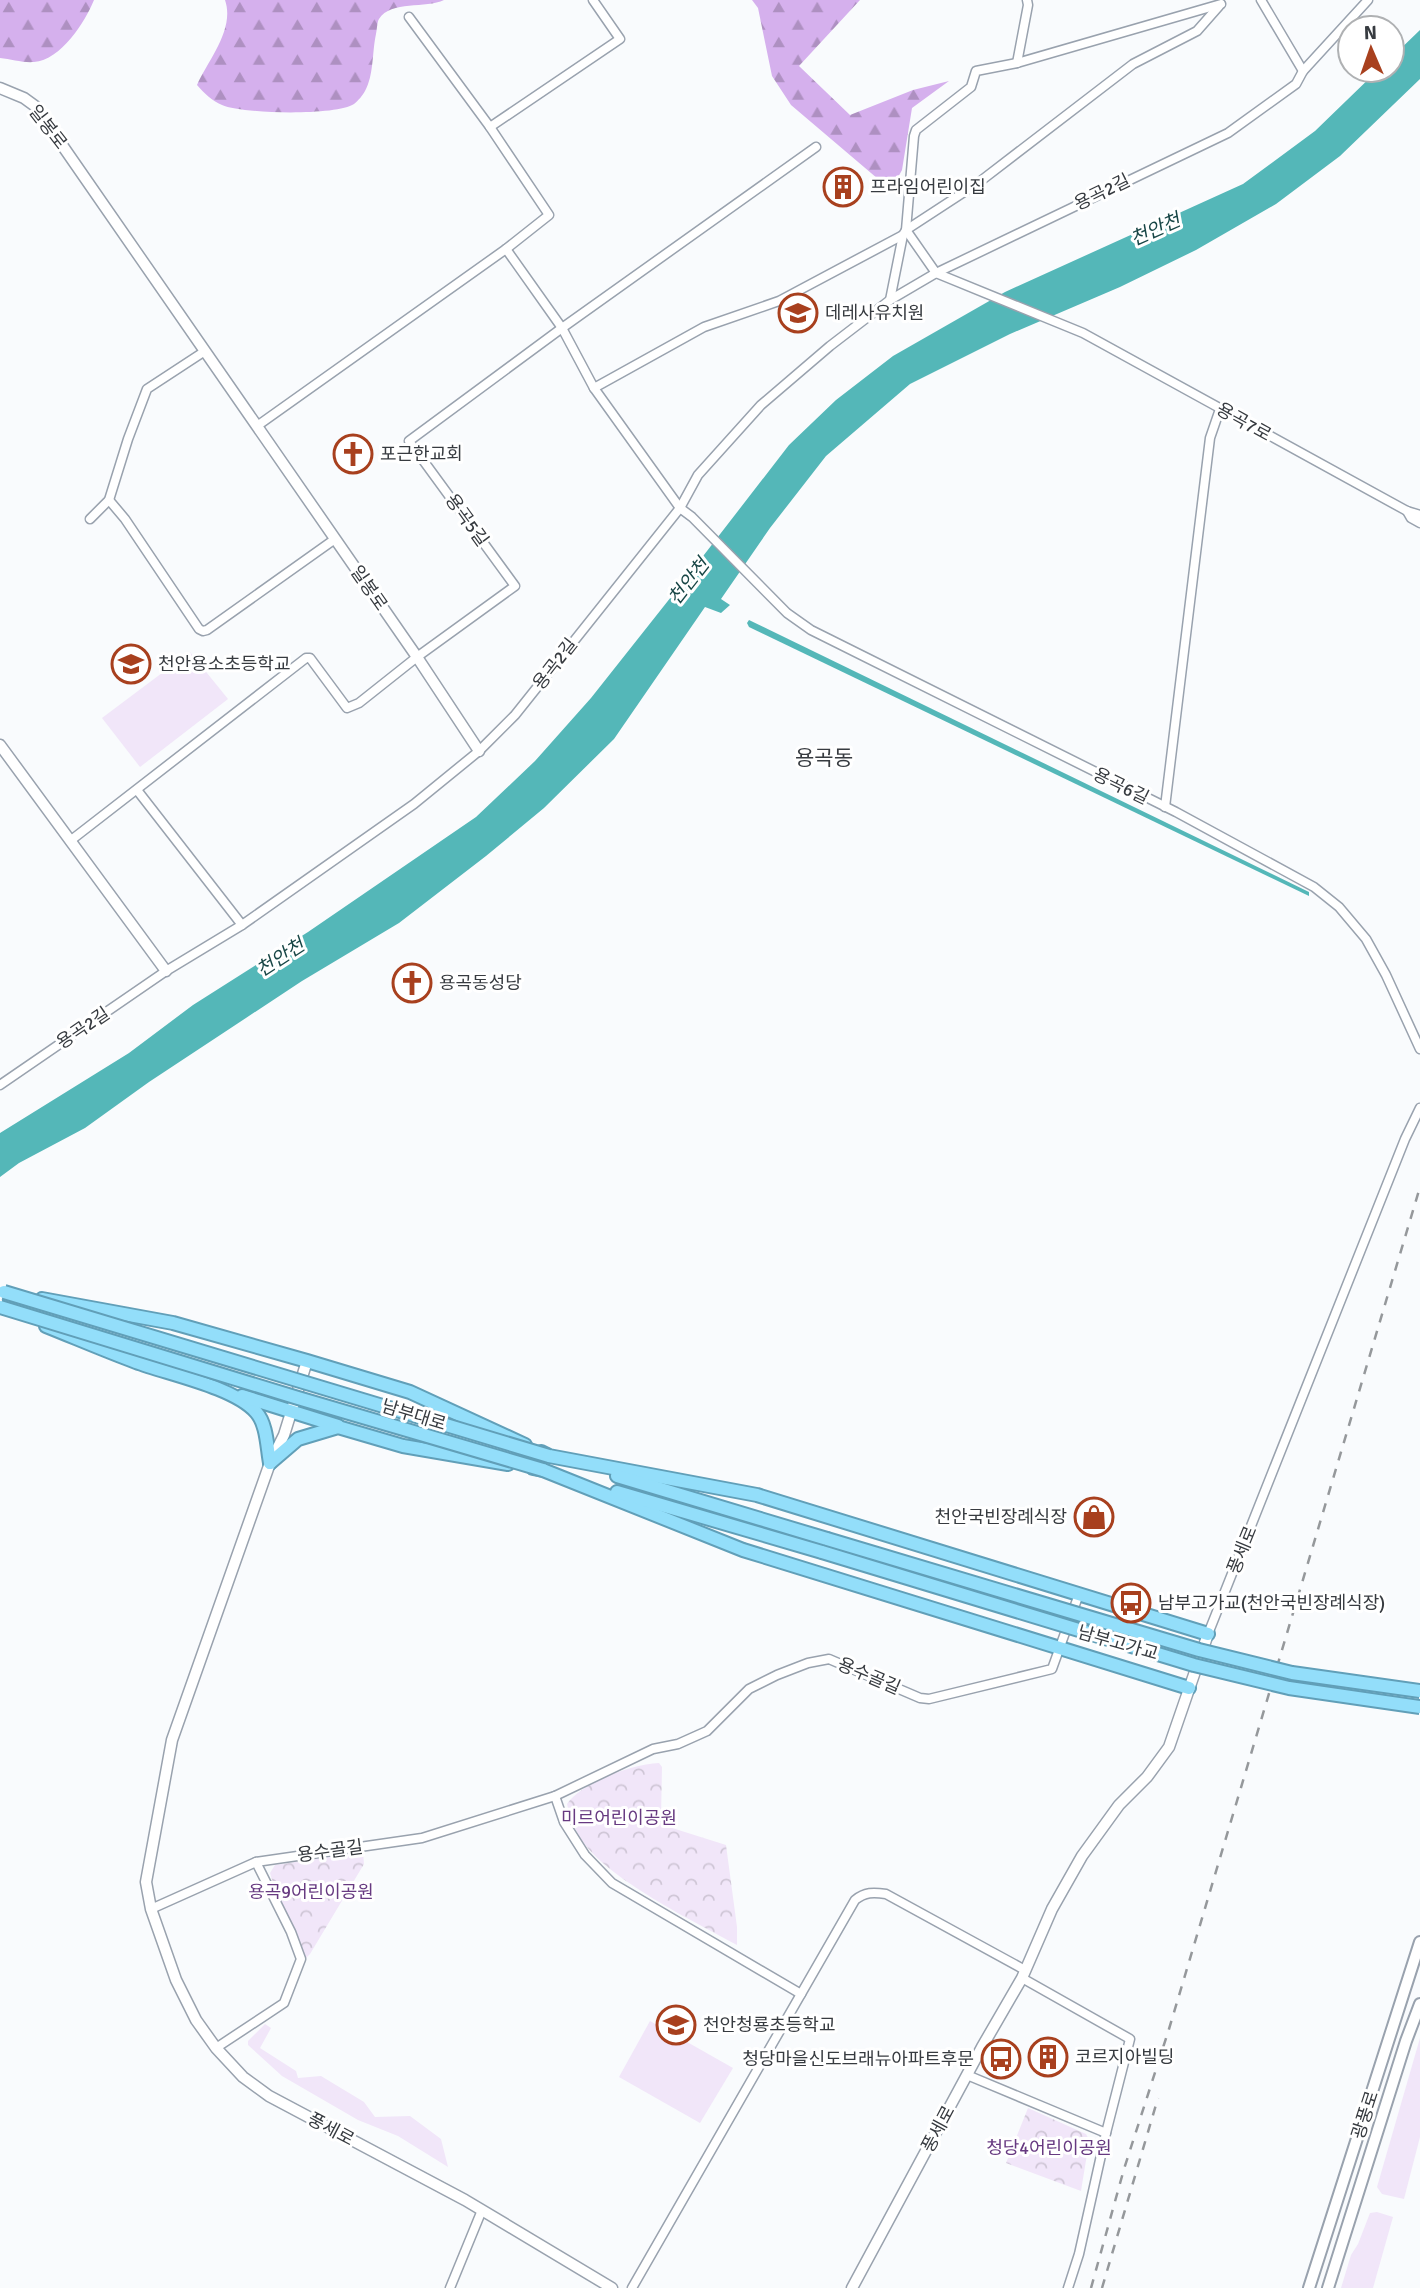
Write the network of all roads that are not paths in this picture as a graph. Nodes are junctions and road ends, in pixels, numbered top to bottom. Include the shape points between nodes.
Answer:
1 (593, 0) edge
2 (1027, 0) edge
3 (1261, 0) edge
4 (1368, 0) edge
5 (1222, 2) edge
6 (409, 17) dead end
7 (1017, 63) junction
8 (1303, 71) junction
9 (0, 88) edge
10 (490, 128) junction
11 (816, 148) dead end
12 (905, 233) junction
13 (506, 249) junction
14 (936, 273) junction
15 (890, 300) junction
16 (562, 328) junction
17 (205, 351) junction
18 (594, 388) junction
19 (1220, 409) junction
20 (257, 426) junction
21 (108, 500) junction
22 (680, 508) junction
23 (1406, 511) junction
24 (1420, 515) edge
25 (90, 519) dead end
26 (1420, 523) edge
27 (335, 539) junction
28 (417, 657) junction
29 (0, 745) edge
30 (479, 751) junction
31 (137, 790) junction
32 (1164, 807) junction
33 (70, 841) junction
34 (242, 925) junction
35 (166, 971) junction
36 (1420, 1049) edge
37 (0, 1085) edge
38 (1420, 1108) edge
39 (2, 1291) edge
40 (0, 1307) edge
41 (307, 1361) junction
42 (212, 1387) junction
43 (291, 1412) junction
44 (338, 1426) junction
45 (549, 1456) junction
46 (270, 1463) junction
47 (542, 1470) junction
48 (827, 1539) joint
49 (822, 1552) joint
50 (1079, 1594) junction
51 (1208, 1634) junction
52 (1060, 1648) junction
53 (1189, 1688) junction
54 (1420, 1691) edge
55 (1420, 1707) edge
56 (555, 1796) junction
57 (256, 1861) junction
58 (151, 1909) junction
59 (1420, 1942) edge
60 (1024, 1974) junction
61 (801, 1994) junction
62 (1399, 2008) junction
63 (1419, 2009) edge
64 (216, 2049) junction
65 (967, 2075) junction
66 (1106, 2133) junction
67 (482, 2210) junction
68 (450, 2288) edge
69 (612, 2288) edge
70 (632, 2288) edge
71 (852, 2288) edge
72 (1068, 2288) edge
73 (1309, 2288) edge
74 (1328, 2288) edge

1 - 10 street via 620,39
2 - 7 street
3 - 8 street
4 - 8 street, 용곡2길
5 - 7 street
5 - 12 street via 1197,31 1133,64
6 - 10 street
7 - 12 street via 976,71 971,87 916,130
8 - 14 street, 용곡2길 via 1296,84 1228,133
9 - 17 street, 일봉로 via 35,106
10 - 13 street via 549,215
11 - 16 street, 용곡5길
12 - 14 street
12 - 15 street
12 - 18 street via 779,302 695,332
13 - 16 street
13 - 20 street
14 - 15 street, 용곡2길
14 - 19 street, 용곡7로 via 1083,333
15 - 22 street, 용곡2길 via 761,405 698,475
16 - 18 street
16 - 28 street, 용곡5길 via 409,441 515,586
17 - 20 street, 일봉로
17 - 21 street via 147,389
18 - 22 street
19 - 23 street, 용곡7로
19 - 32 street via 1210,438
20 - 27 street, 일봉로
21 - 25 street
21 - 27 street via 203,631
22 - 30 street, 용곡2길 via 514,715
22 - 32 street, 용곡6길 via 787,613 811,629
23 - 24 street, 용곡7로
23 - 26 street, 용곡7로
27 - 28 street, 일봉로
28 - 30 street, 일봉로
28 - 31 street via 347,708 306,658
29 - 33 street
30 - 34 street, 용곡2길 via 414,804
31 - 33 street
31 - 34 street
32 - 36 street, 용곡6길 via 1314,887 1339,907 1386,975
33 - 35 street
34 - 35 street, 용곡2길
35 - 37 street, 용곡2길
38 - 51 street, 풍세로
39 - 41 highway via 173,1323
39 - 45 highway, 남부대로, bridge
40 - 42 highway
40 - 47 highway, 남부대로, bridge
41 - 43 street
41 - 45 highway via 410,1392
42 - 43 highway
42 - 46 highway via 255,1410 262,1421
43 - 44 highway
43 - 46 street
44 - 46 highway via 298,1438
44 - 47 highway via 403,1447
45 - 48 highway, 남부대로
45 - 50 highway via 757,1495
46 - 58 street, 풍세로 via 172,1740 146,1882
47 - 49 highway, 남부대로
47 - 52 highway via 743,1550
48 - 54 highway, 남부고가교, bridge via 1199,1650 1292,1673
49 - 55 highway, 남부고가교, bridge via 1194,1665 1289,1688
50 - 51 highway
50 - 52 street, 용수골길
51 - 53 street, 풍세로
52 - 53 highway
52 - 56 street, 용수골길 via 1052,1669 929,1699 829,1659 808,1663 749,1689 707,1731 653,1749
53 - 60 street, 풍세로 via 1169,1747 1082,1856 1052,1909
56 - 57 street, 용수골길 via 422,1838
56 - 61 street via 564,1822 585,1855 612,1883
57 - 58 street, 용수골길
57 - 64 street via 301,1959 284,2003
58 - 64 street, 풍세로 via 176,1980
59 - 62 main road, 광풍로
60 - 61 street via 886,1894 874,1892 855,1900
60 - 65 street, 풍세로
60 - 66 street via 1130,2039
61 - 70 street
62 - 63 street
62 - 73 main road, 광풍로
63 - 74 main road, 광풍로
64 - 67 street, 풍세로 via 269,2096
65 - 66 street
65 - 71 street, 풍세로
66 - 72 street
67 - 68 street
67 - 69 street, 풍세로

